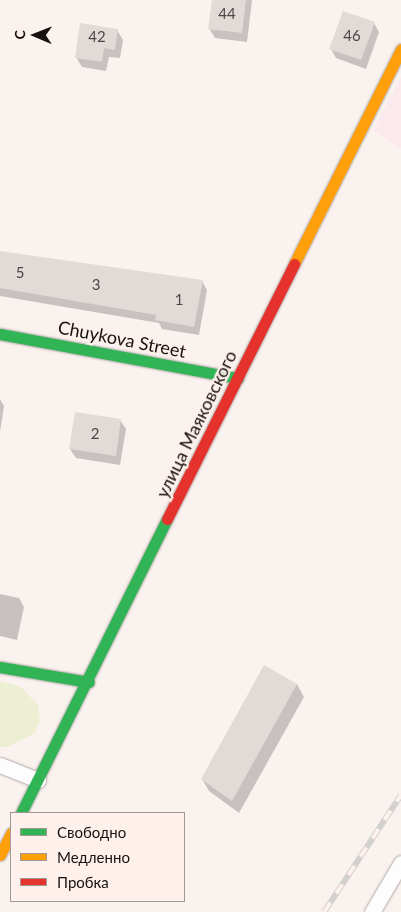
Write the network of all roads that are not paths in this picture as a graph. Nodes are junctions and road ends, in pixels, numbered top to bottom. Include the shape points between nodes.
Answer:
1 (401, 49) edge
2 (0, 334) edge
3 (238, 378) junction
4 (0, 667) edge
5 (88, 682) junction
6 (0, 765) edge
7 (38, 780) junction
8 (22, 812) edge
9 (10, 835) edge
10 (0, 855) edge
11 (401, 863) edge
12 (372, 912) edge

1 - 3 street, улица Маяковского
2 - 3 street, Chuykova Street
3 - 5 street, улица Маяковского
4 - 5 street
5 - 7 street, улица Маяковского
6 - 7 lane
7 - 8 street, улица Маяковского
9 - 10 street
11 - 12 lane

